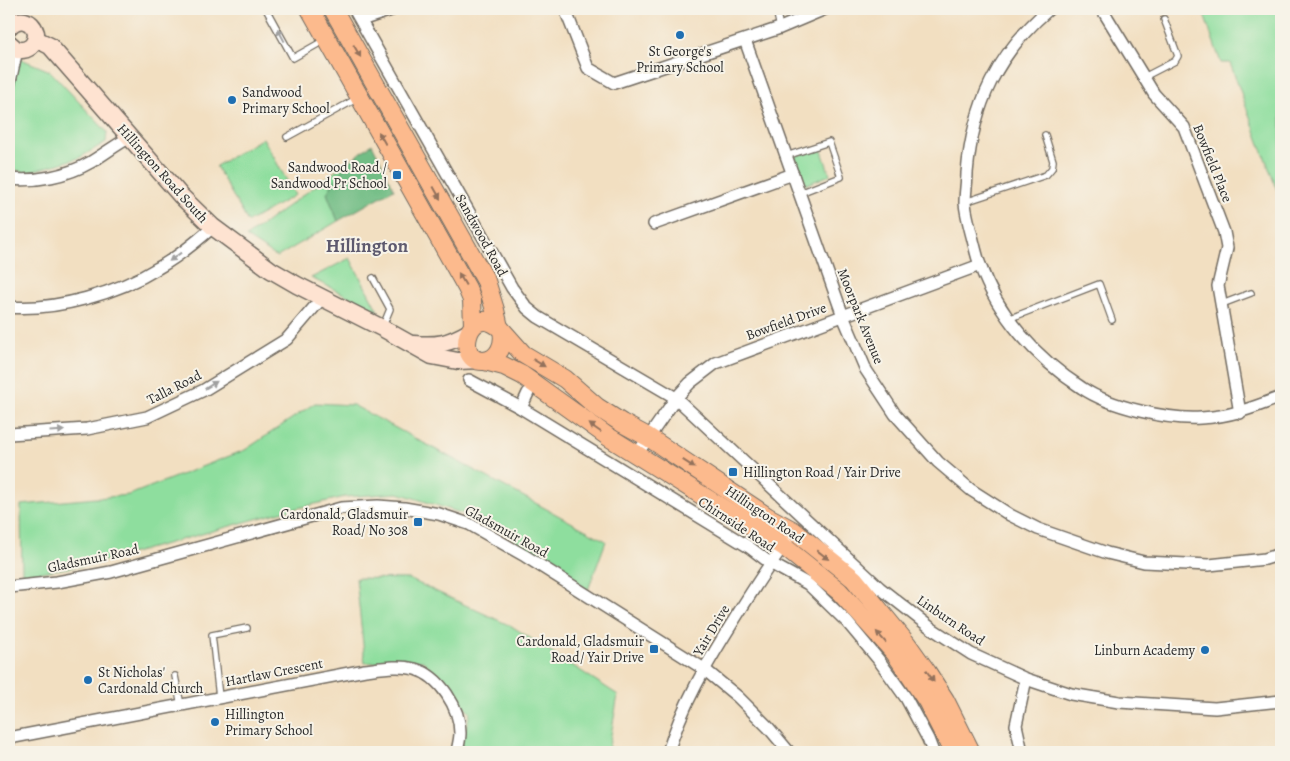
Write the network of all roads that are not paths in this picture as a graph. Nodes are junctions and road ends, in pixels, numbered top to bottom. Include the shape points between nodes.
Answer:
1 (266, 9) edge
2 (310, 9) edge
3 (333, 9) edge
4 (354, 9) edge
5 (394, 9) edge
6 (565, 9) edge
7 (776, 9) edge
8 (825, 9) edge
9 (1049, 9) edge
10 (1102, 9) edge
11 (14, 19) edge
12 (1164, 19) dead end
13 (361, 20) junction
14 (780, 28) junction
15 (36, 39) junction
16 (327, 39) junction
17 (745, 40) junction
18 (13, 46) edge
19 (1144, 77) junction
20 (9, 86) edge
21 (360, 98) junction
22 (1044, 135) dead end
23 (130, 137) junction
24 (287, 137) dead end
25 (786, 156) junction
26 (793, 174) junction
27 (9, 179) edge
28 (800, 193) junction
29 (965, 202) junction
30 (654, 224) dead end
31 (213, 227) junction
32 (980, 265) junction
33 (373, 278) dead end
34 (1251, 293) dead end
35 (322, 298) junction
36 (1222, 304) junction
37 (9, 307) edge
38 (843, 316) junction
39 (1008, 319) junction
40 (1112, 320) dead end
41 (382, 328) junction
42 (471, 329) junction
43 (500, 329) junction
44 (412, 344) junction
45 (482, 361) junction
46 (469, 380) dead end
47 (528, 393) dead end
48 (1281, 397) edge
49 (676, 398) junction
50 (521, 408) junction
51 (1240, 413) junction
52 (9, 434) edge
53 (648, 437) junction
54 (637, 454) junction
55 (794, 531) junction
56 (783, 546) junction
57 (1281, 554) edge
58 (770, 563) junction
59 (9, 587) edge
60 (246, 628) dead end
61 (704, 669) junction
62 (175, 676) dead end
63 (1026, 679) junction
64 (220, 697) junction
65 (1281, 701) edge
66 (181, 705) junction
67 (9, 738) edge
68 (457, 752) edge
69 (668, 752) edge
70 (789, 752) edge
71 (933, 752) edge
72 (953, 752) edge
73 (972, 752) edge
74 (1022, 752) edge

16 -> 1 lane via 293,58
2 - 16 main road
3 -> 43 main road, Sandwood Road via 486,281
4 - 13 street, Sandwood Road
5 - 13 street
6 - 17 street via 588,68 614,82
7 - 14 lane
8 - 14 street
9 - 29 street via 1034,22 997,68 978,112 969,147
10 - 19 street, Bowfield Place
11 - 15 street via 31,24 36,30
12 - 19 lane via 1178,56 1175,61
13 - 49 street, Sandwood Road via 512,288 527,308
14 - 17 street
15 - 18 street via 29,49
15 - 23 street, Hillington Road South via 50,46
16 - 21 main road
17 - 25 street, Moorpark Avenue
18 - 20 street
19 - 36 street, Bowfield Place via 1154,94 1184,127 1224,232 1227,248 1218,286
21 - 24 lane
42 -> 21 main road via 473,306 467,288
22 - 29 lane via 1053,160 1046,175
23 - 27 street via 89,163 53,177 28,181
23 - 31 street, Hillington Road South via 181,196
25 - 26 street, Moorpark Avenue
25 - 28 lane via 829,142 841,177
26 - 28 street, Moorpark Avenue
26 - 30 street
28 - 38 street, Moorpark Avenue
29 - 32 street
31 - 35 street, Hillington Road South via 271,270
31 -> 37 street via 159,268 137,280 63,304
32 - 38 street, Bowfield Drive
32 - 39 street
33 - 41 lane via 390,309
34 - 36 lane
35 - 41 street, Hillington Road South
52 -> 35 street, Talla Road via 87,429 147,417 204,390 287,339
36 - 51 street, Bowfield Place
38 - 49 street, Bowfield Drive via 716,363
38 - 57 street, Moorpark Avenue via 866,370 895,414 938,462 971,490 1010,515 1038,529 1144,562 1209,565
39 - 40 lane via 1099,284
39 - 51 street via 1047,361 1083,390 1118,405 1158,416 1201,418
41 - 44 street, Hillington Road South
42 - 43 main road via 484,321
42 - 44 street, Hillington Road South via 442,345
42 - 45 main road via 467,342 469,353
43 - 45 main road via 503,342 500,350 492,358
43 -> 53 main road, Hillington Road via 523,354 565,379 597,407
44 - 45 street, Hillington Road South via 444,359
54 -> 45 main road, Hillington Road via 522,375 504,366
46 - 50 street, Chirnside Road
47 - 50 street
48 - 51 street
49 - 53 street, Bowfield Drive
49 - 63 street, Linburn Road via 880,588 971,654
50 - 58 street, Chirnside Road
53 - 54 street, Bowfield Drive
53 -> 55 main road, Hillington Road
54 - 56 main road, Hillington Road
55 - 56 street, Yair Drive
55 -> 73 main road, Hillington Road via 854,579 907,644 945,700
56 - 58 street, Yair Drive
72 -> 56 main road, Hillington Road via 927,701 895,653 839,591
58 - 61 street, Yair Drive
58 - 71 street, Chirnside Road via 808,584 847,622 906,698
59 - 61 street, Gladsmuir Road via 111,572 341,508 404,508 439,514 469,524
60 - 64 lane via 212,635
61 - 69 street, Yair Drive via 676,726
61 - 70 street, Gladsmuir Road via 738,697
62 - 66 lane
63 - 65 street, Linburn Road via 1071,694 1120,702 1215,708
63 - 74 street via 1016,725
64 - 66 street, Hartlaw Crescent
64 - 68 street, Hartlaw Crescent via 365,670 398,667 417,670 437,682 449,696 460,733
66 - 67 street, Hartlaw Crescent

